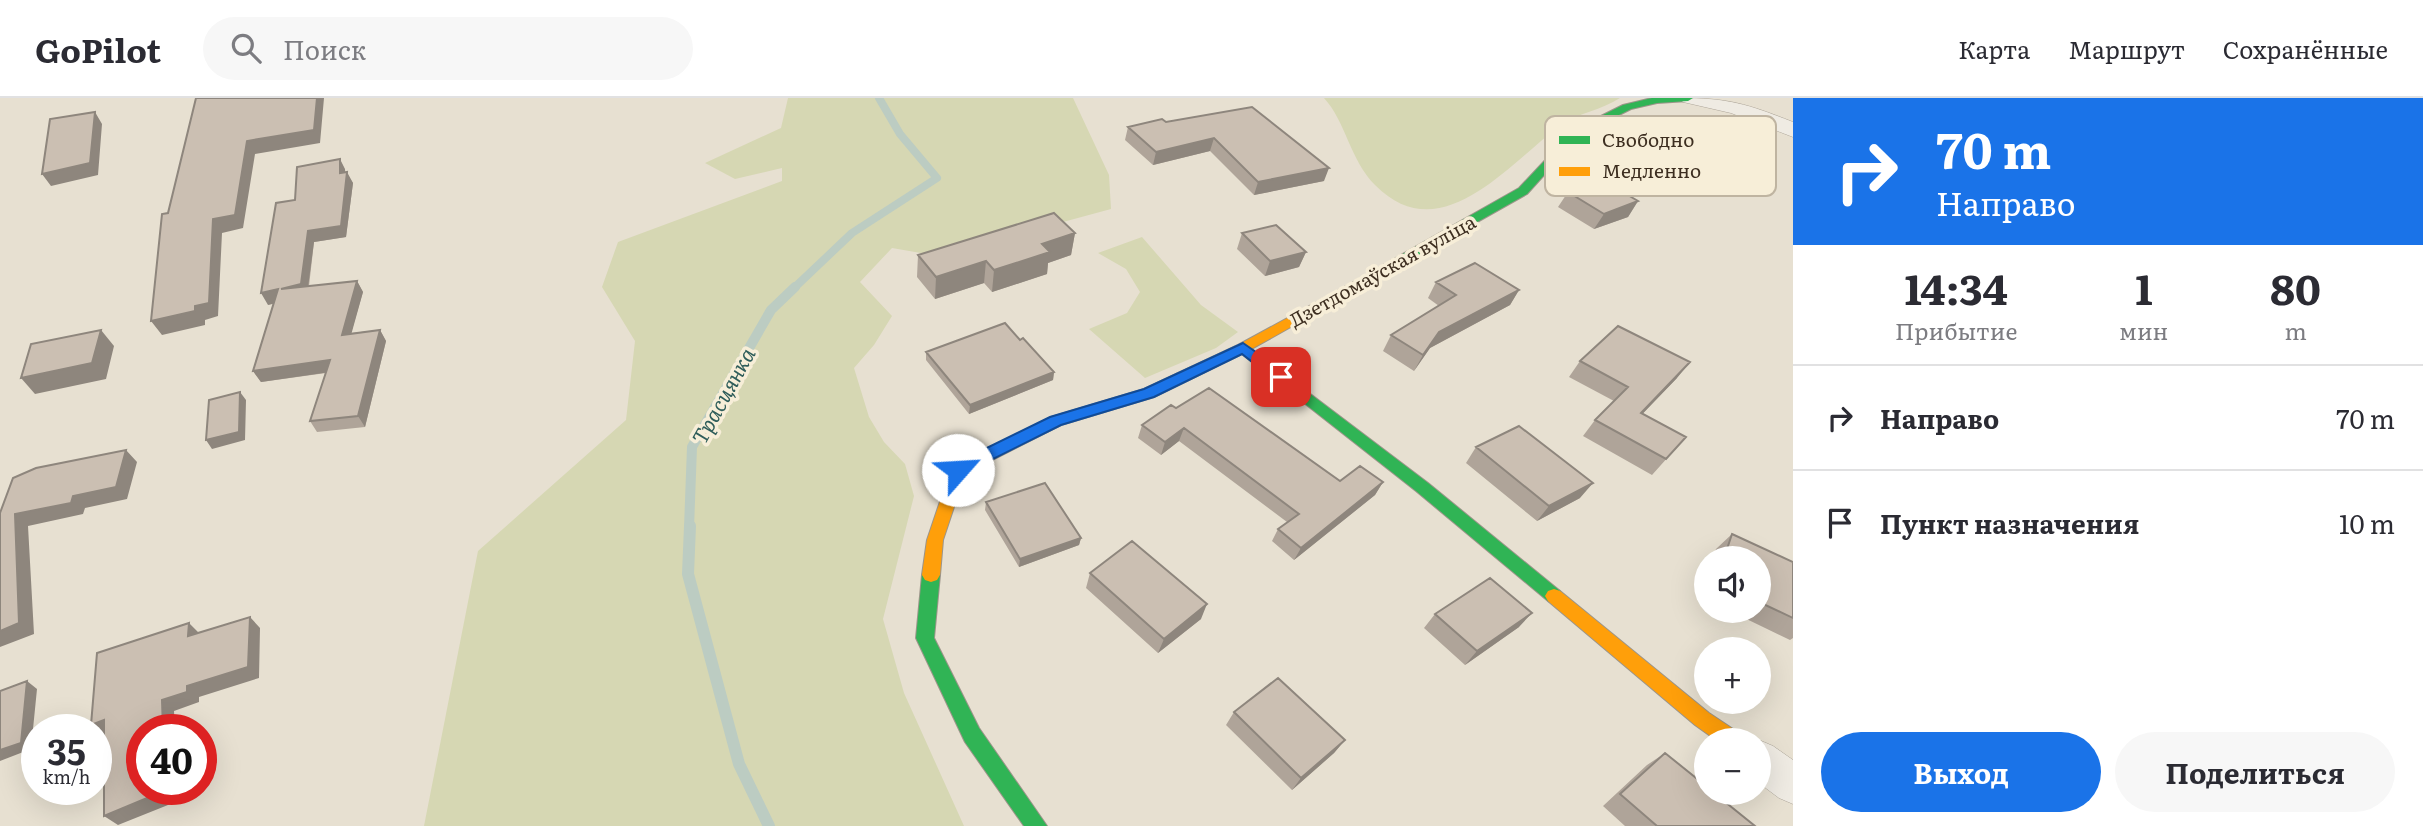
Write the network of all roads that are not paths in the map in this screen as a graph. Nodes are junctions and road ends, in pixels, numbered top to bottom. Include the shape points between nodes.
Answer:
1 (1689, 98) edge
2 (1609, 116) edge
3 (1757, 116) edge
4 (1776, 123) edge
5 (1793, 130) edge
6 (1545, 167) edge
7 (1243, 348) junction
8 (1715, 728) edge
9 (1771, 768) edge
10 (1793, 784) edge
11 (1037, 826) edge

1 - 2 street, Дзетдомаўская вуліца via 1657,100
1 - 3 street, Дзетдомаўская вуліца
4 - 5 street, Дзетдомаўская вуліца
6 - 7 street, Дзетдомаўская вуліца via 1522,191
7 - 8 street via 1422,486
7 - 11 street, Дзетдомаўская вуліца via 1149,393 1056,421 958,470 935,540 925,639 972,735
9 - 10 street

